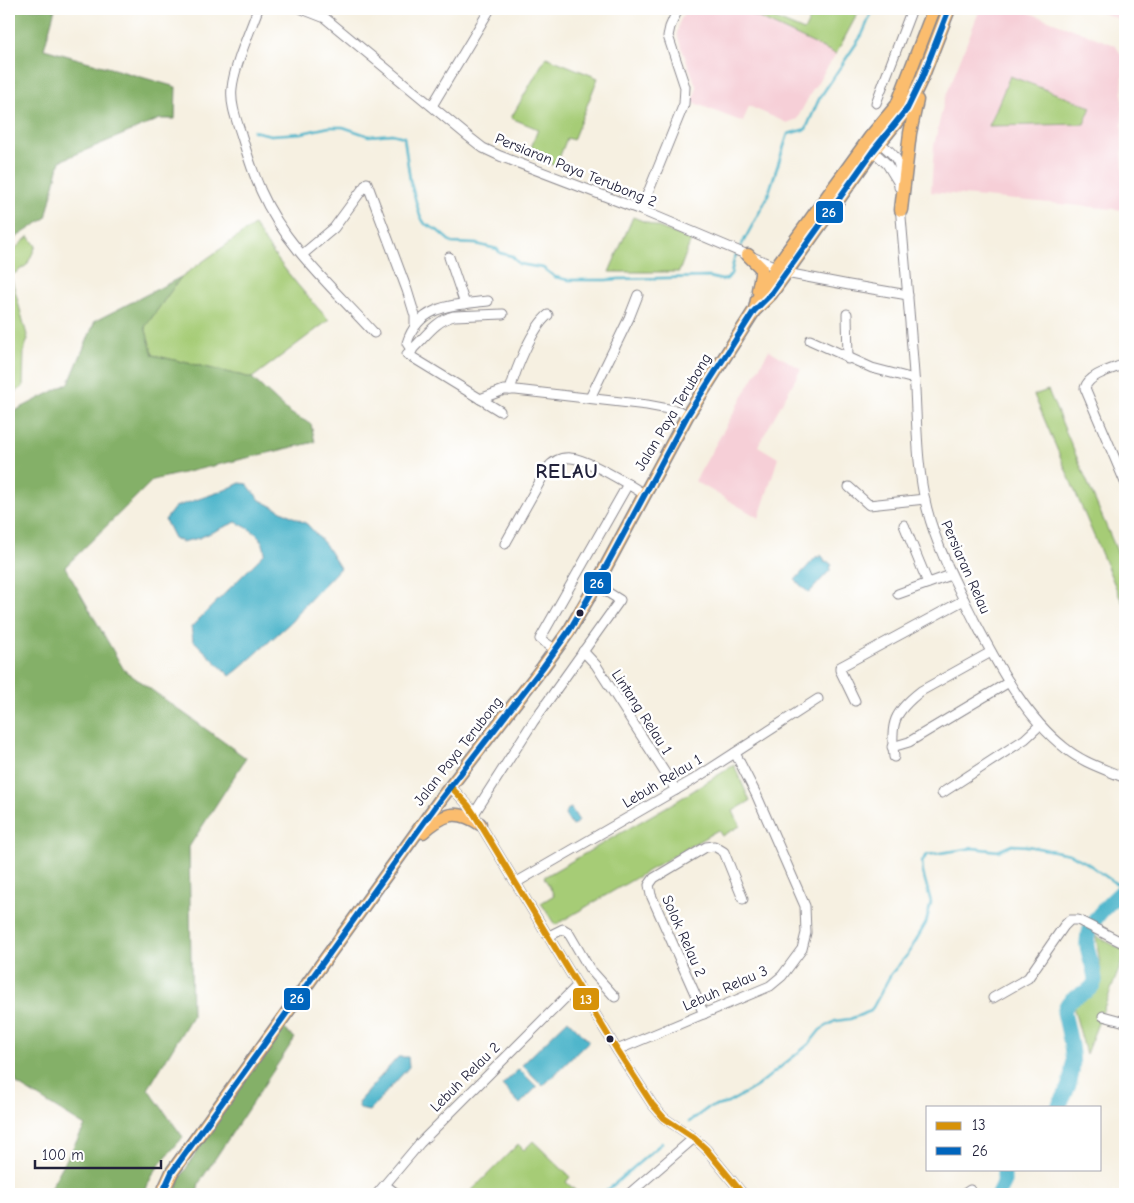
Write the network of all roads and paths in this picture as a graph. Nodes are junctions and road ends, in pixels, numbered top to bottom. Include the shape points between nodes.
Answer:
1 (258, 9) edge
2 (302, 9) edge
3 (490, 9) edge
4 (678, 9) edge
5 (912, 9) edge
6 (934, 9) edge
7 (949, 9) edge
8 (922, 78) junction
9 (876, 103) dead end
10 (432, 106) junction
11 (872, 144) junction
12 (641, 210) junction
13 (901, 210) junction
14 (303, 254) junction
15 (747, 254) junction
16 (449, 257) dead end
17 (781, 270) junction
18 (908, 294) junction
19 (638, 295) dead end
20 (488, 301) dead end
21 (465, 304) junction
22 (755, 305) junction
23 (503, 314) dead end
24 (847, 314) dead end
25 (548, 316) dead end
26 (416, 325) junction
27 (374, 333) dead end
28 (810, 340) dead end
29 (410, 352) junction
30 (848, 359) junction
31 (1125, 364) edge
32 (914, 379) junction
33 (510, 390) junction
34 (590, 398) junction
35 (480, 399) junction
36 (500, 410) dead end
37 (687, 416) junction
38 (1125, 482) edge
39 (628, 484) junction
40 (849, 487) dead end
41 (644, 494) junction
42 (925, 499) junction
43 (904, 525) dead end
44 (505, 544) dead end
45 (951, 575) junction
46 (928, 583) junction
47 (596, 585) junction
48 (898, 594) dead end
49 (964, 600) junction
50 (556, 650) junction
51 (583, 651) junction
52 (992, 652) junction
53 (1009, 682) junction
54 (818, 699) dead end
55 (855, 701) dead end
56 (1040, 725) junction
57 (892, 747) junction
58 (735, 753) junction
59 (894, 757) dead end
60 (1123, 777) edge
61 (450, 786) junction
62 (676, 790) junction
63 (942, 793) dead end
64 (477, 819) junction
65 (407, 846) junction
66 (517, 882) junction
67 (743, 899) dead end
68 (549, 936) junction
69 (1125, 944) edge
70 (578, 985) junction
71 (614, 997) dead end
72 (993, 998) dead end
73 (704, 1014) junction
74 (1103, 1016) dead end
75 (1125, 1022) edge
76 (617, 1050) junction
77 (694, 1138) junction
78 (385, 1185) junction
79 (162, 1194) edge
80 (378, 1194) edge
81 (397, 1194) edge
82 (629, 1194) edge
83 (743, 1194) edge

1 - 14 street via 232,87 234,109 261,191 277,220
2 - 10 street, Persiaran Paya Terubong 2 via 325,18
3 - 10 street
4 - 12 street via 668,36 684,87 684,104
5 - 9 street
6 - 11 main road, Jalan Paya Terubong via 897,105
7 - 8 main road, Jalan Paya Terubong
8 - 11 main road, Jalan Paya Terubong via 907,109
8 - 13 main road via 910,133
10 - 12 street, Persiaran Paya Terubong 2 via 476,142 500,156
11 - 13 street, Persiaran Relau via 892,153 897,161
11 - 17 main road, Jalan Paya Terubong
12 - 15 street, Persiaran Paya Terubong 2
13 - 18 street, Persiaran Relau
14 - 26 street via 334,228 367,183 407,290
14 - 27 street
15 - 17 street, Persiaran Paya Terubong 2
15 - 22 main road via 761,268
16 - 21 street
17 - 18 street, Persiaran Paya Terubong 2 via 849,286
17 - 22 main road, Jalan Paya Terubong via 769,296
18 - 32 street, Persiaran Relau
19 - 34 street
20 - 21 street
21 - 26 street via 437,308
22 - 37 main road, Jalan Paya Terubong
23 - 29 street via 447,318 438,322
24 - 30 street
25 - 33 street via 540,324 517,368
26 - 29 street via 407,343
28 - 30 street
29 - 35 street
30 - 32 street
31 - 38 street via 1091,378 1085,388
32 - 42 street, Persiaran Relau
33 - 34 street
33 - 35 street
34 - 37 street via 663,408
35 - 36 street
37 - 41 main road, Jalan Paya Terubong
39 - 41 street
39 - 44 street via 577,459 558,460 548,469
39 - 50 street, Jalan Paya Terubong via 540,639
40 - 42 street via 869,505
41 - 47 main road, Jalan Paya Terubong
42 - 45 street, Persiaran Relau via 934,534
43 - 46 street
45 - 46 street
45 - 49 street, Persiaran Relau
46 - 48 street
47 - 50 main road, Jalan Paya Terubong
47 - 51 street via 620,600
49 - 52 street, Persiaran Relau
49 - 55 street via 840,667
50 - 61 main road, Jalan Paya Terubong
51 - 62 street, Lintang Relau 1
51 - 64 street via 533,722
52 - 53 street, Persiaran Relau
52 - 57 street via 914,697 894,720
53 - 56 street, Persiaran Relau
53 - 57 street via 909,742
54 - 58 street, Lebuh Relau 1
56 - 60 street, Persiaran Relau via 1074,756
56 - 63 street via 1025,739
57 - 59 street
58 - 62 street, Lebuh Relau 1
58 - 73 street, Lebuh Relau 3 via 803,900 806,933 798,956 776,982
61 - 64 street
61 - 65 main road, Jalan Paya Terubong
62 - 66 street, Lebuh Relau 1
64 - 65 main road via 459,815 444,817
64 - 66 street
65 - 79 main road, Jalan Paya Terubong via 172,1172
66 - 68 street
67 - 73 street, Solok Relau 2 via 724,852 714,846 706,847 654,878 649,885
68 - 70 street
68 - 71 street via 562,929 568,932 589,968
69 - 72 street via 1075,919 1067,922 1028,978
70 - 76 street
70 - 78 street, Lebuh Relau 2 via 420,1144
73 - 76 street, Lebuh Relau 3
74 - 75 street
76 - 77 street via 664,1118
77 - 82 street
77 - 83 street
78 - 80 street, Lebuh Relau 2
78 - 81 street

